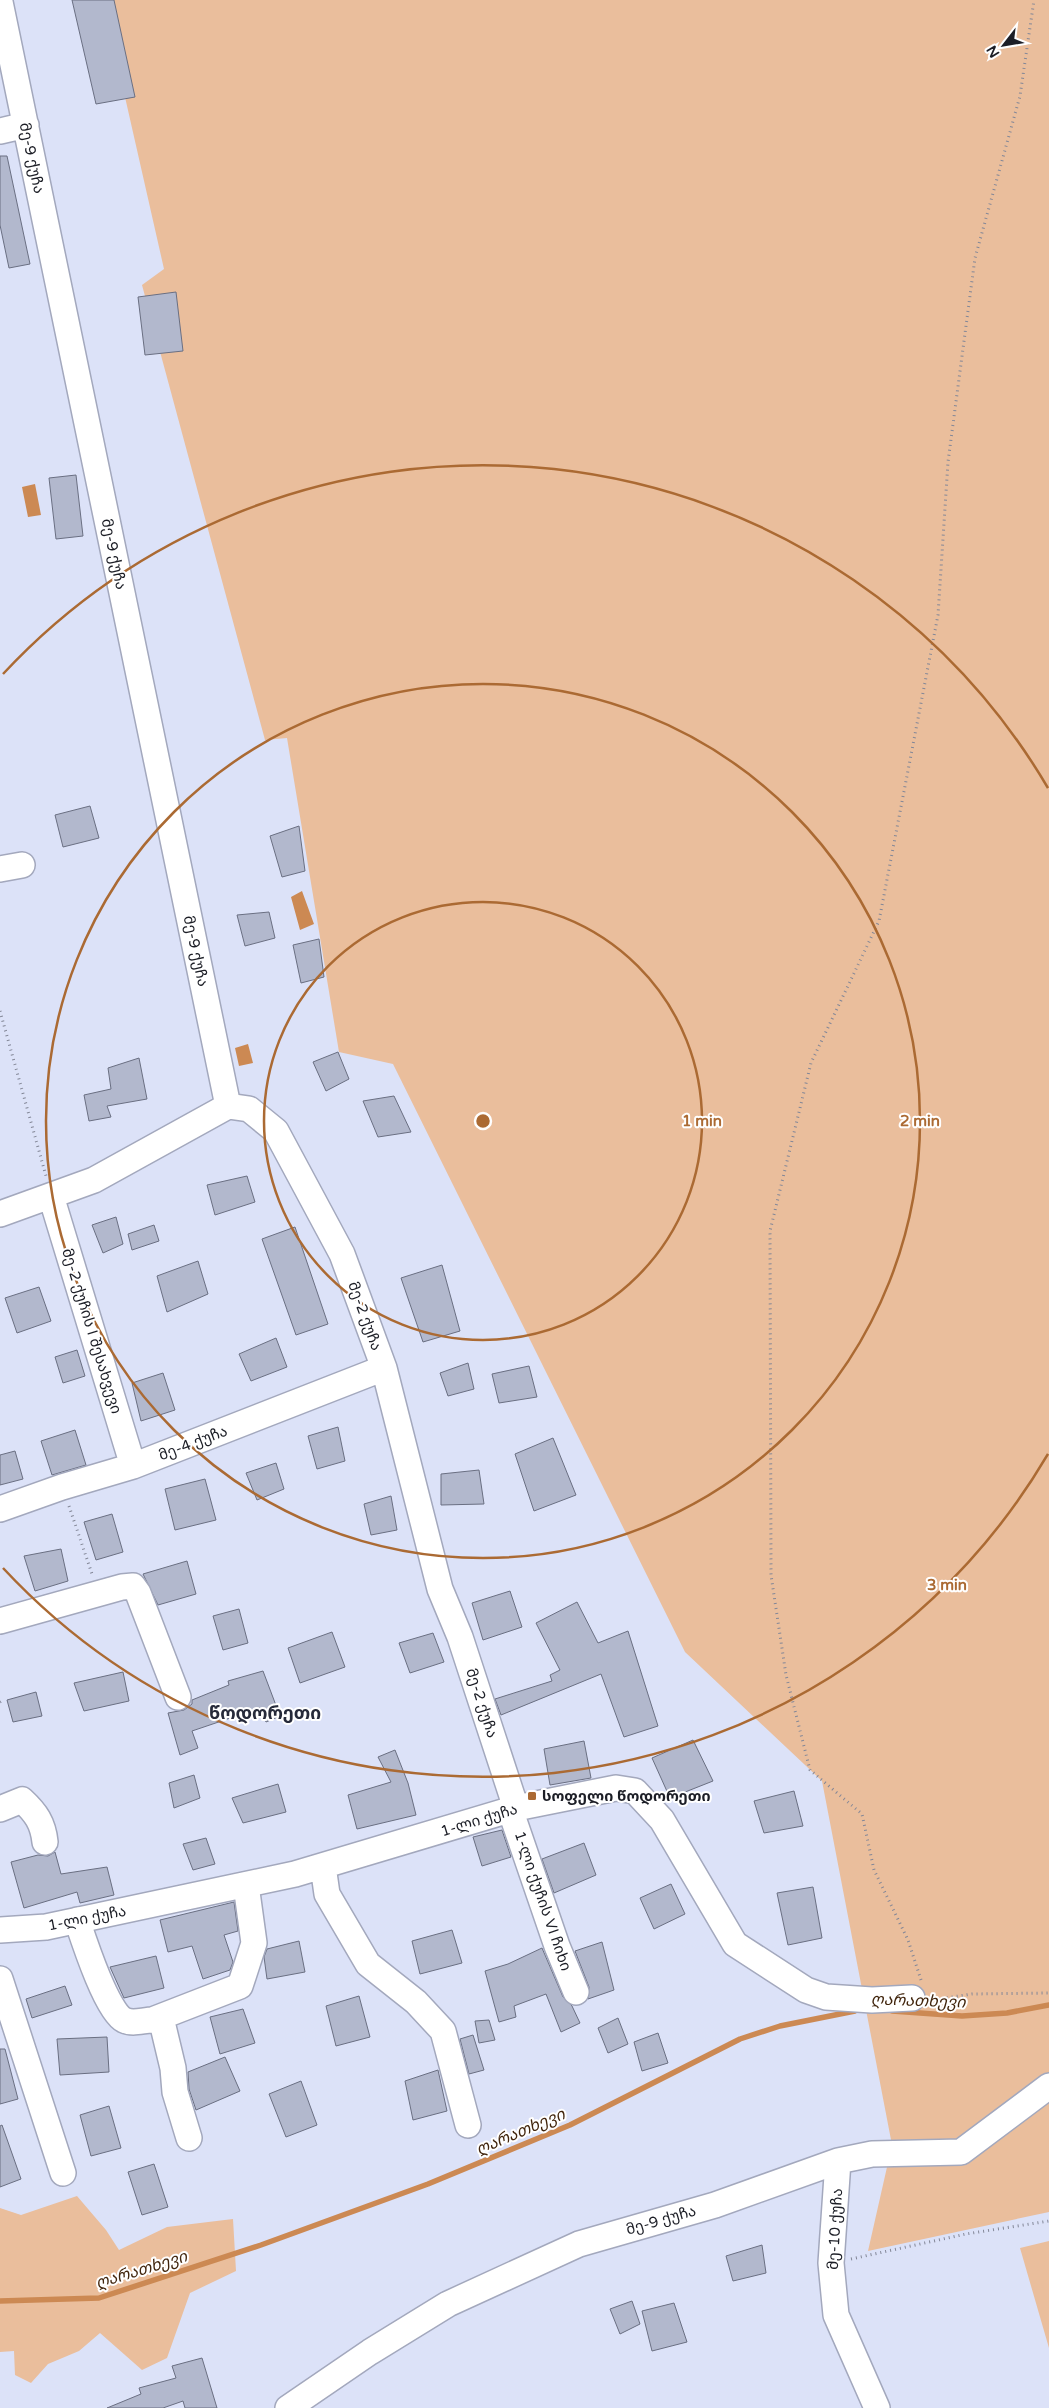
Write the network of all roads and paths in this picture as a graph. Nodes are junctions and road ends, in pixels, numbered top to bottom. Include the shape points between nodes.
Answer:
1 (1034, 0) edge
2 (0, 2) edge
3 (26, 126) junction
4 (0, 131) edge
5 (0, 1011) edge
6 (228, 1106) junction
7 (51, 1196) junction
8 (0, 1214) edge
9 (384, 1368) junction
10 (133, 1466) junction
11 (62, 1487) junction
12 (0, 1509) edge
13 (98, 1594) junction
14 (0, 1621) edge
15 (178, 1697) dead end
16 (513, 1808) junction
17 (0, 1809) edge
18 (45, 1842) dead end
19 (324, 1866) junction
20 (246, 1885) junction
21 (78, 1920) junction
22 (0, 1930) edge
23 (0, 1978) edge
24 (917, 1991) junction
25 (576, 1992) dead end
26 (1049, 1993) edge
27 (155, 2018) junction
28 (1049, 2086) edge
29 (468, 2125) dead end
30 (189, 2138) dead end
31 (838, 2160) junction
32 (63, 2174) dead end
33 (1049, 2221) edge
34 (831, 2263) junction
35 (288, 2408) edge
36 (877, 2408) edge

1 - 24 path via 1020,96 975,258 948,462 938,614 879,921 811,1063 770,1231 771,1575 786,1675 810,1770 862,1814 874,1870 908,1940
2 - 3 street, მე-9 ქუჩა
3 - 4 street
3 - 6 street, მე-9 ქუჩა
5 - 7 path
6 - 7 street via 94,1180
6 - 9 street, მე-2 ქუჩა via 249,1109 276,1131 342,1254
7 - 8 street
7 - 10 street, მე-2 ქუჩის I შესახვევი
9 - 10 street, მე-4 ქუჩა
9 - 16 street, მე-2 ქუჩა via 440,1589 460,1636
10 - 11 street, მე-4 ქუჩა
11 - 12 street, მე-4 ქუჩა
11 - 13 path
13 - 14 street
13 - 15 street via 133,1586
16 - 19 street, 1-ლი ქუჩა
16 - 24 street, 1-ლი ქუჩა via 616,1788 635,1791 662,1820 735,1944 806,1990 826,1997 872,2000
16 - 25 street, 1-ლი ქუჩის VI ჩიხი via 547,1918
17 - 18 street via 22,1800 35,1812 44,1829
19 - 20 street, 1-ლი ქუჩა
19 - 29 street via 327,1894 368,1964 416,2002 443,2031
20 - 21 street, 1-ლი ქუჩა
20 - 27 street via 254,1943 240,1986
21 - 22 street, 1-ლი ქუჩა via 46,1927
21 - 27 street via 89,1955 116,2016 127,2022
23 - 32 street
24 - 26 path via 927,2000 972,1994
27 - 30 street via 162,2022 166,2034 174,2068 175,2092
28 - 31 street, მე-9 ქუჩა via 961,2152 872,2154
31 - 34 street, მე-10 ქუჩა
31 - 35 street, მე-9 ქუჩა via 715,2205 579,2244 448,2304
33 - 34 path via 966,2234
34 - 36 street, მე-10 ქუჩა via 836,2314

